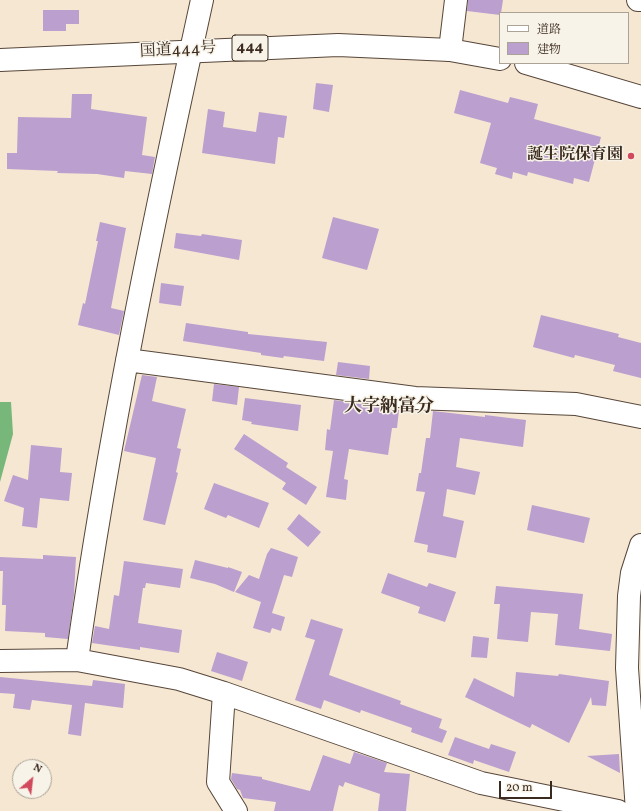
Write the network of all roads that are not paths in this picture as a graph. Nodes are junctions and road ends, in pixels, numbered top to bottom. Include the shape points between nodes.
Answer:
1 (202, 0) edge
2 (456, 0) edge
3 (191, 50) junction
4 (450, 50) junction
5 (499, 58) edge
6 (0, 60) edge
7 (529, 64) edge
8 (641, 97) edge
9 (127, 360) junction
10 (641, 417) edge
11 (641, 545) edge
12 (77, 660) junction
13 (0, 661) edge
14 (224, 693) junction
15 (236, 811) edge
16 (618, 811) edge
17 (637, 811) edge

1 - 3 main road
2 - 4 main road
3 - 4 main road, 国道444号 / 444 via 338,45
3 - 6 main road, 国道444号 / 444
3 - 9 main road
4 - 5 main road, 国道444号 / 444
7 - 8 main road
9 - 10 main road via 415,398 576,404
9 - 12 main road via 95,533
11 - 17 main road via 632,573 629,596 627,668
12 - 13 main road
12 - 14 main road via 179,679
14 - 15 main road via 218,782
14 - 16 main road via 481,783

